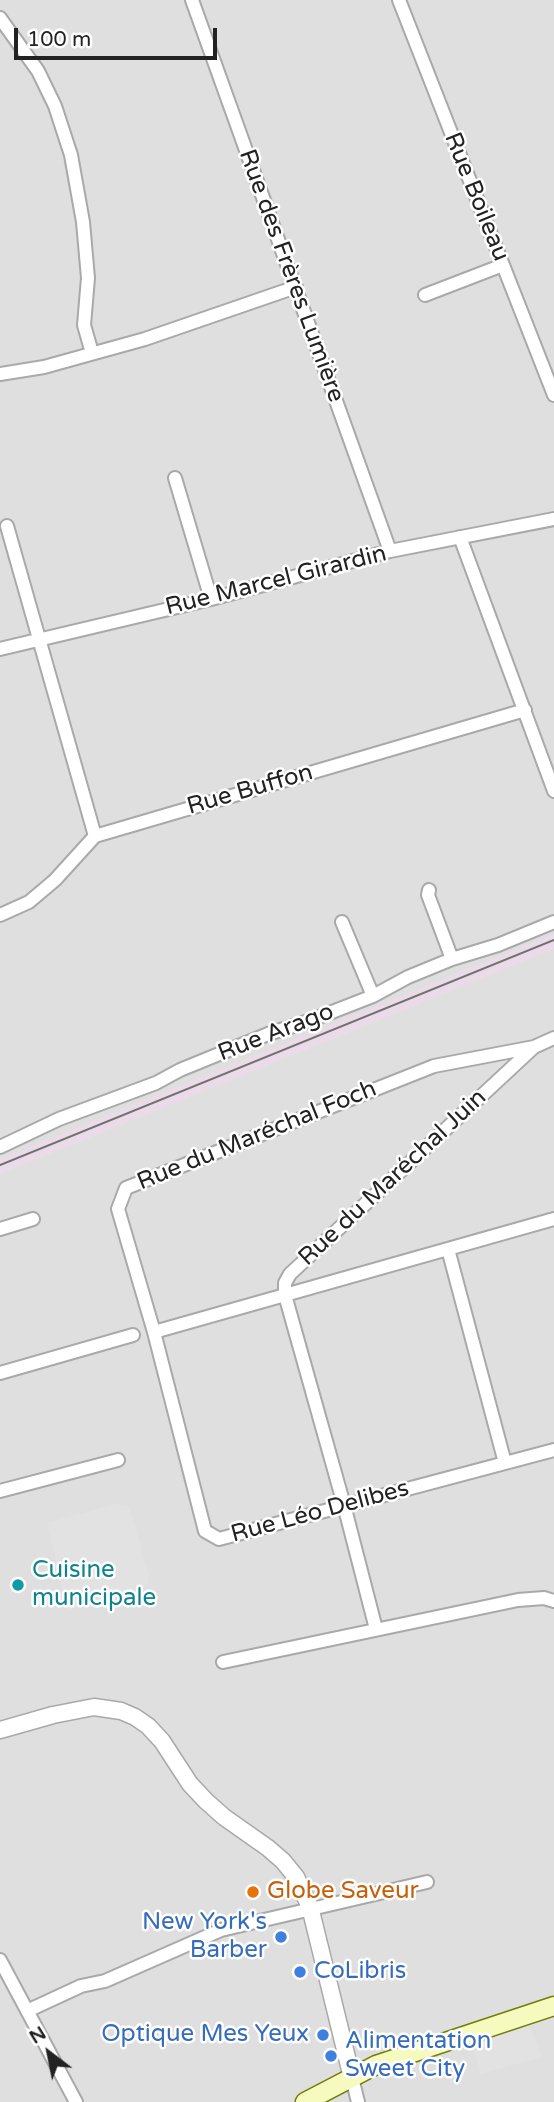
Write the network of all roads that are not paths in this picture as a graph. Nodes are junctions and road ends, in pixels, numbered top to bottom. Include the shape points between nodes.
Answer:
1 (192, 0) edge
2 (399, 0) edge
3 (0, 18) edge
4 (503, 265) junction
5 (296, 287) junction
6 (425, 295) dead end
7 (92, 354) junction
8 (0, 374) edge
9 (554, 395) edge
10 (175, 478) dead end
11 (554, 519) edge
12 (7, 526) dead end
13 (460, 537) junction
14 (390, 551) junction
15 (211, 599) junction
16 (40, 640) junction
17 (0, 649) edge
18 (525, 710) junction
19 (554, 791) edge
20 (95, 836) junction
21 (429, 890) dead end
22 (0, 915) edge
23 (342, 922) dead end
24 (554, 922) edge
25 (452, 959) junction
26 (373, 996) junction
27 (554, 1038) edge
28 (534, 1047) junction
29 (0, 1147) edge
30 (33, 1219) dead end
31 (554, 1219) edge
32 (0, 1229) edge
33 (448, 1250) junction
34 (285, 1295) junction
35 (154, 1332) junction
36 (133, 1335) dead end
37 (0, 1373) edge
38 (554, 1450) edge
39 (118, 1460) dead end
40 (505, 1463) junction
41 (0, 1491) edge
42 (344, 1505) junction
43 (554, 1601) edge
44 (376, 1629) junction
45 (223, 1661) dead end
46 (0, 1730) edge
47 (427, 1882) dead end
48 (310, 1907) junction
49 (0, 1960) edge
50 (554, 2006) edge
51 (27, 2011) junction
52 (352, 2078) junction
53 (76, 2102) edge
54 (305, 2102) edge
55 (358, 2102) edge

1 - 5 street, Rue des Frères Lumière
2 - 4 street, Rue Boileau
3 - 7 street via 38,71 71,155 88,278 84,325
4 - 6 street
4 - 9 street, Rue Boileau
5 - 7 street
5 - 14 street, Rue des Frères Lumière
7 - 8 street
10 - 15 street
11 - 13 street, Rue Marcel Girardin
12 - 16 street
13 - 14 street, Rue Marcel Girardin
13 - 18 street
14 - 15 street, Rue Marcel Girardin
15 - 16 street, Rue Marcel Girardin
16 - 17 street, Rue Marcel Girardin
16 - 20 street
18 - 19 street
18 - 20 street, Rue Buffon
20 - 22 street via 29,902
21 - 25 street
23 - 26 street
24 - 25 street, Rue Arago
25 - 26 street, Rue Arago
26 - 29 street, Rue Arago via 268,1034
27 - 28 street, Rue du Maréchal Juin
28 - 34 street, Rue du Maréchal Juin via 290,1274
28 - 35 street, Rue du Maréchal Foch via 434,1066 126,1188 118,1209
30 - 32 street
31 - 33 street
33 - 34 street
33 - 40 street
34 - 35 street, Rue du Maréchal Juin
34 - 42 street
35 - 42 street, Rue Léo Delibes via 205,1531 219,1539
36 - 37 street
38 - 40 street, Rue Léo Delibes
39 - 41 street
40 - 42 street, Rue Léo Delibes
42 - 44 street
43 - 44 street via 518,1600
44 - 45 street
46 - 48 street via 94,1707 135,1717 162,1741 206,1801 283,1861
47 - 48 street
48 - 51 street via 220,1930
48 - 52 street
49 - 51 street
50 - 52 main road via 376,2065
51 - 53 street
52 - 54 main road
52 - 55 street

